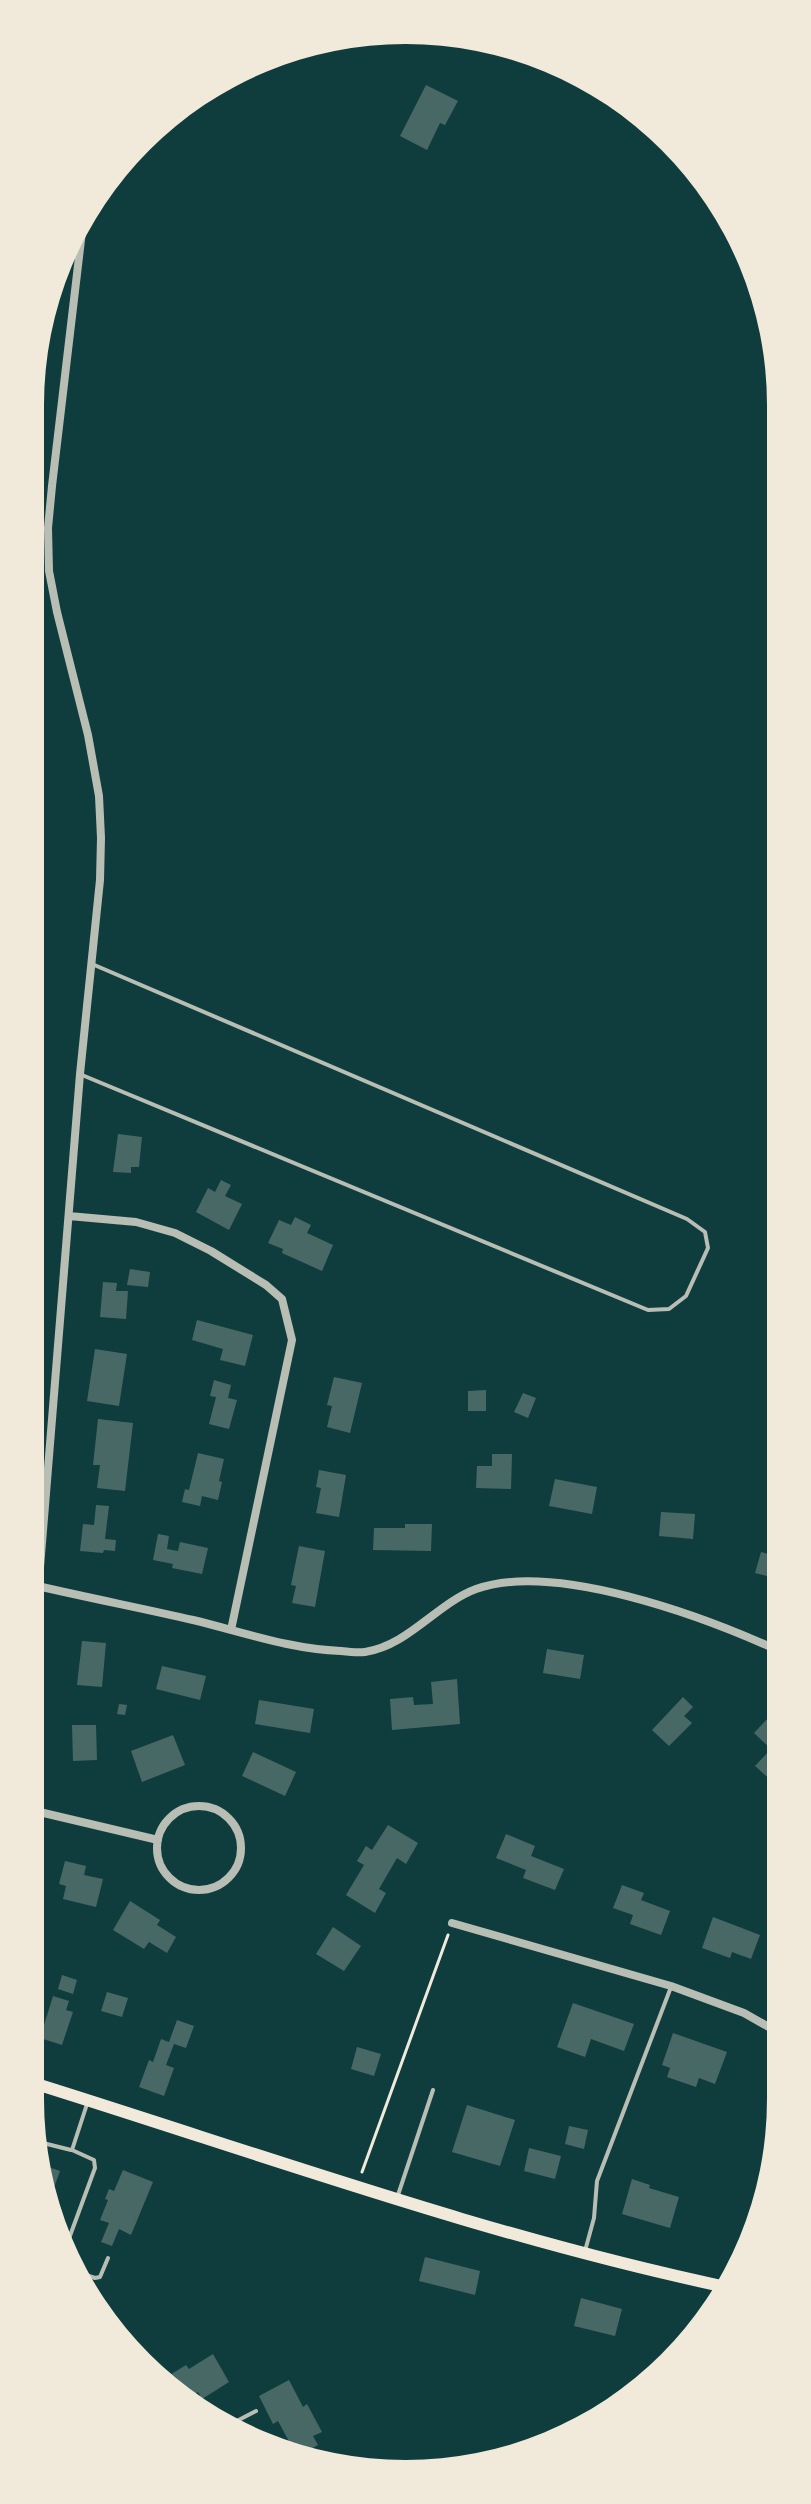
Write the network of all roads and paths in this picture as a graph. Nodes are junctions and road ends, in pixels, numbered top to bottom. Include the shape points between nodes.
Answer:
1 (80, 248) edge
2 (92, 964) junction
3 (80, 1074) junction
4 (69, 1216) junction
5 (44, 1514) edge
6 (44, 1587) edge
7 (231, 1630) junction
8 (767, 1645) edge
9 (44, 1813) edge
10 (158, 1840) junction
11 (452, 1923) joint
12 (671, 1986) junction
13 (767, 2026) edge
14 (44, 2086) edge
15 (433, 2090) dead end
16 (89, 2100) junction
17 (47, 2144) edge
18 (72, 2150) junction
19 (357, 2187) junction
20 (397, 2199) junction
21 (71, 2233) edge
22 (585, 2254) junction
23 (108, 2258) dead end
24 (91, 2277) edge
25 (715, 2285) edge
26 (256, 2411) dead end
27 (239, 2420) edge

1 - 2 street via 52,486 49,571 99,796 100,880
2 - 3 street
2 - 3 lane via 687,1219 705,1232 708,1248 686,1296 669,1309 648,1310
3 - 4 street
4 - 5 street
4 - 7 street via 136,1222 175,1233 282,1299 292,1340
6 - 7 street
7 - 8 street via 281,1644 364,1652 403,1636 473,1590 514,1582 598,1590 658,1605
9 - 10 street
10 - 10 street via 163,1870 188,1888 219,1884 239,1860 237,1831 226,1816 209,1807 189,1807 172,1815
11 - 12 street
11 - 19 path
12 - 13 street
12 - 22 lane via 597,2181
14 - 16 main road
15 - 20 lane
16 - 18 lane
16 - 19 main road
17 - 18 lane
18 - 21 lane via 95,2163
19 - 20 main road
20 - 22 main road
22 - 25 main road
23 - 24 lane via 100,2277
26 - 27 lane

